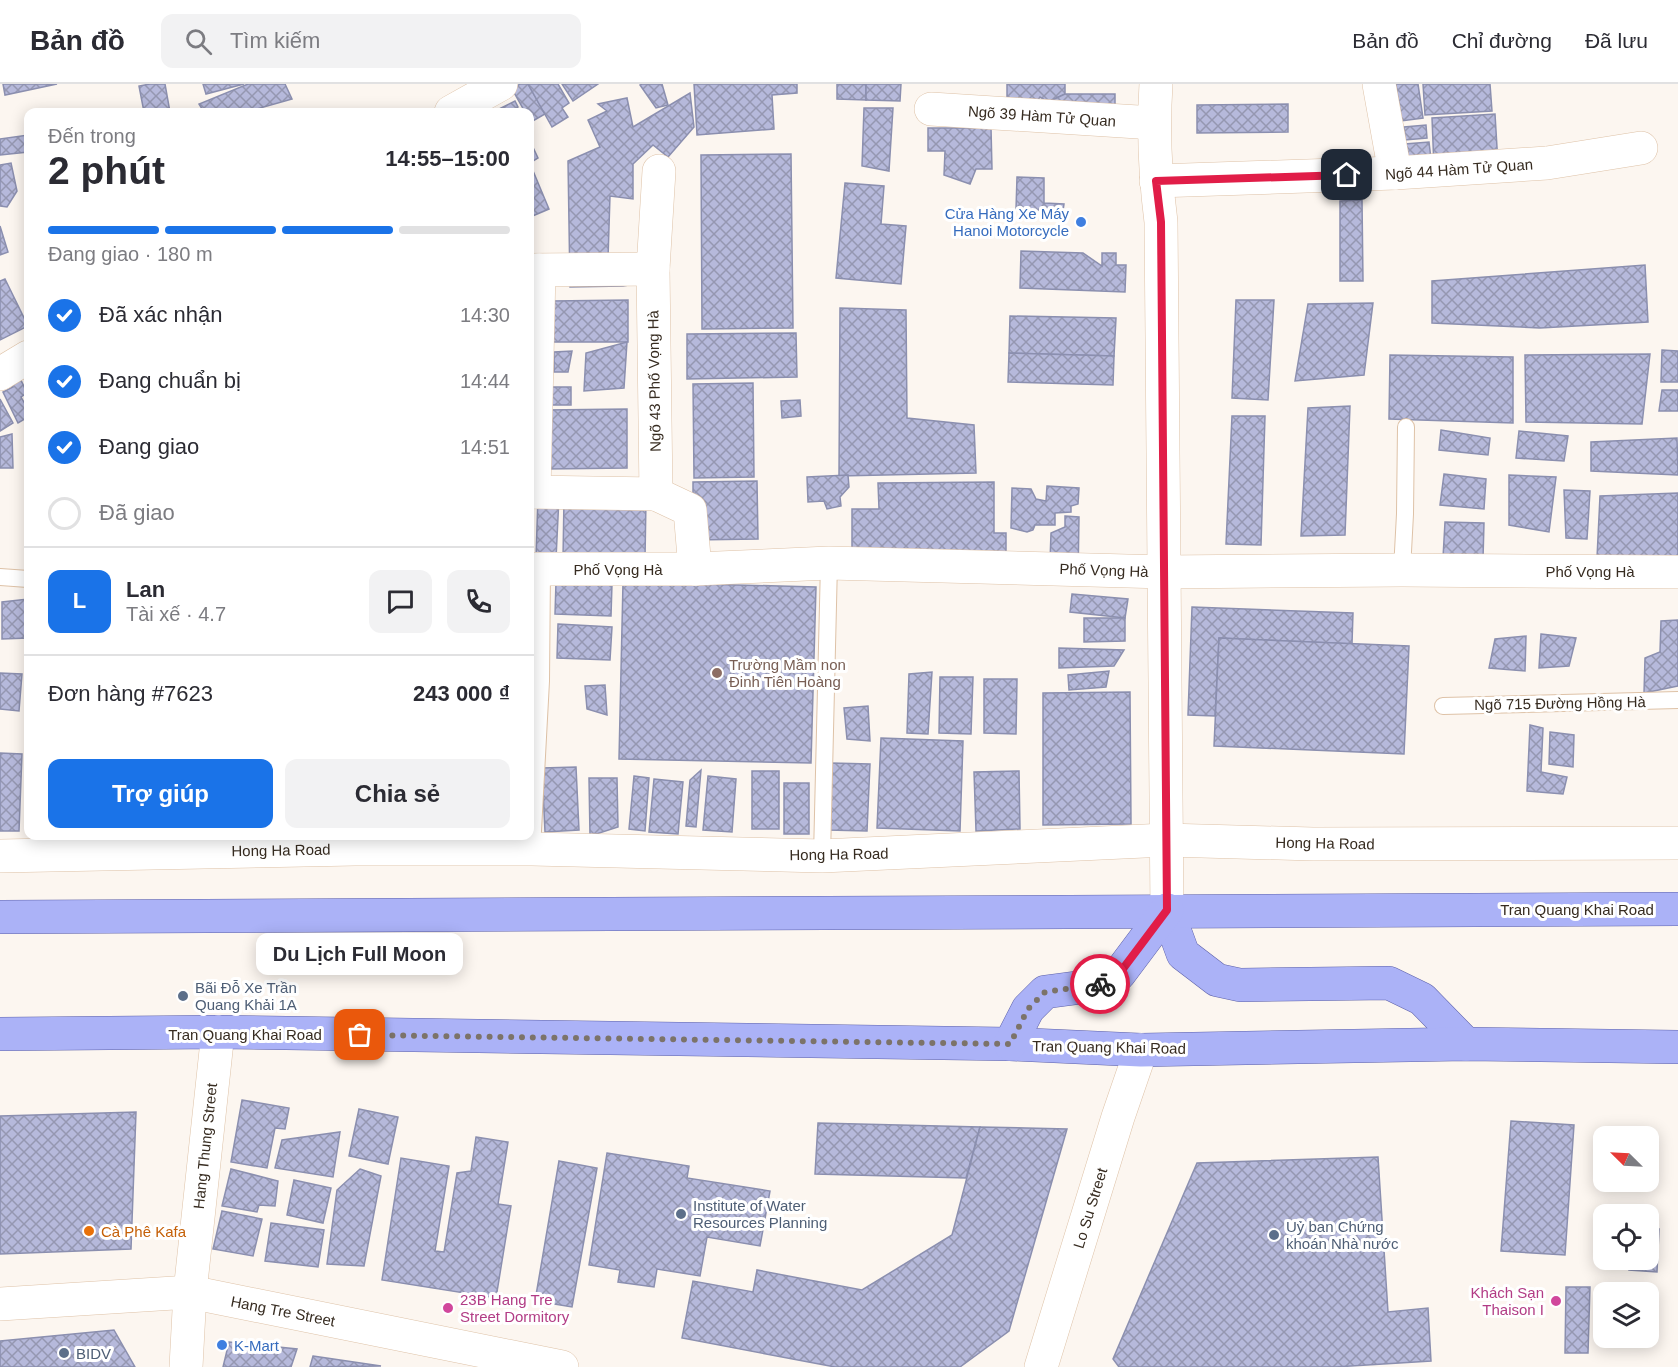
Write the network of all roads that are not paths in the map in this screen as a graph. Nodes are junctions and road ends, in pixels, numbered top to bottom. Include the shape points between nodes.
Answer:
1 (1156, 84) edge
2 (1379, 84) edge
3 (489, 87) edge
4 (457, 108) edge
5 (931, 109) dead end
6 (1154, 123) junction
7 (1641, 148) dead end
8 (659, 171) dead end
9 (1395, 173) junction
10 (1156, 181) junction
11 (653, 269) junction
12 (534, 270) edge
13 (24, 359) edge
14 (0, 374) edge
15 (1406, 427) dead end
16 (534, 492) edge
17 (656, 494) junction
18 (829, 563) junction
19 (536, 569) edge
20 (695, 569) junction
21 (1402, 570) junction
22 (1165, 572) junction
23 (1678, 572) edge
24 (0, 577) edge
25 (24, 579) edge
26 (1678, 700) edge
27 (1443, 706) dead end
28 (534, 812) edge
29 (532, 840) edge
30 (1166, 840) junction
31 (355, 842) edge
32 (1678, 843) edge
33 (532, 849) junction
34 (0, 856) edge
35 (822, 856) junction
36 (1678, 909) edge
37 (1167, 910) junction
38 (0, 917) edge
39 (218, 1032) junction
40 (0, 1034) edge
41 (1010, 1044) junction
42 (1466, 1044) junction
43 (1678, 1047) edge
44 (1141, 1050) junction
45 (190, 1292) junction
46 (0, 1304) edge
47 (186, 1367) edge
48 (562, 1367) edge
49 (1041, 1367) edge

1 - 6 street
2 - 9 street
3 - 4 street
5 - 6 street, Ngõ 39 Hàm Tử Quan
6 - 10 street
7 - 9 street, Ngõ 44 Hàm Tử Quan via 1547,163
8 - 11 street, Ngõ 43 Phố Vọng Hà
9 - 10 street, Ngõ 44 Hàm Tử Quan
10 - 22 street via 1161,222
11 - 12 street
11 - 17 street, Ngõ 43 Phố Vọng Hà
13 - 14 street
15 - 21 lane
16 - 17 street
17 - 20 street via 690,510
18 - 20 street, Phố Vọng Hà
18 - 22 street, Phố Vọng Hà
18 - 35 lane
19 - 20 street, Phố Vọng Hà
19 - 28 lane via 541,681
21 - 22 street, Phố Vọng Hà
21 - 23 street, Phố Vọng Hà
22 - 30 street
24 - 25 lane
26 - 27 lane, Ngõ 715 Đường Hồng Hà
29 - 33 lane
30 - 32 street, Hong Ha Road via 1313,844
30 - 35 street, Hong Ha Road
30 - 37 street
31 - 33 street, Hong Ha Road
31 - 34 street, Hong Ha Road
33 - 35 street, Hong Ha Road
36 - 37 main road, Tran Quang Khai Road
37 - 38 main road, Tran Quang Khai Road
37 - 41 main road via 1119,974 1098,985 1045,992 1028,1009
37 - 42 main road via 1183,954 1217,980 1240,985 1389,983 1422,999
39 - 40 main road, Tran Quang Khai Road
39 - 41 main road, Tran Quang Khai Road
39 - 45 street, Hang Thung Street
41 - 44 main road, Tran Quang Khai Road
42 - 43 main road, Tran Quang Khai Road
42 - 44 main road, Tran Quang Khai Road
44 - 49 street, Lo Su Street
45 - 46 street, Hang Tre Street
45 - 47 street, Hang Thung Street
45 - 48 street, Hang Tre Street

